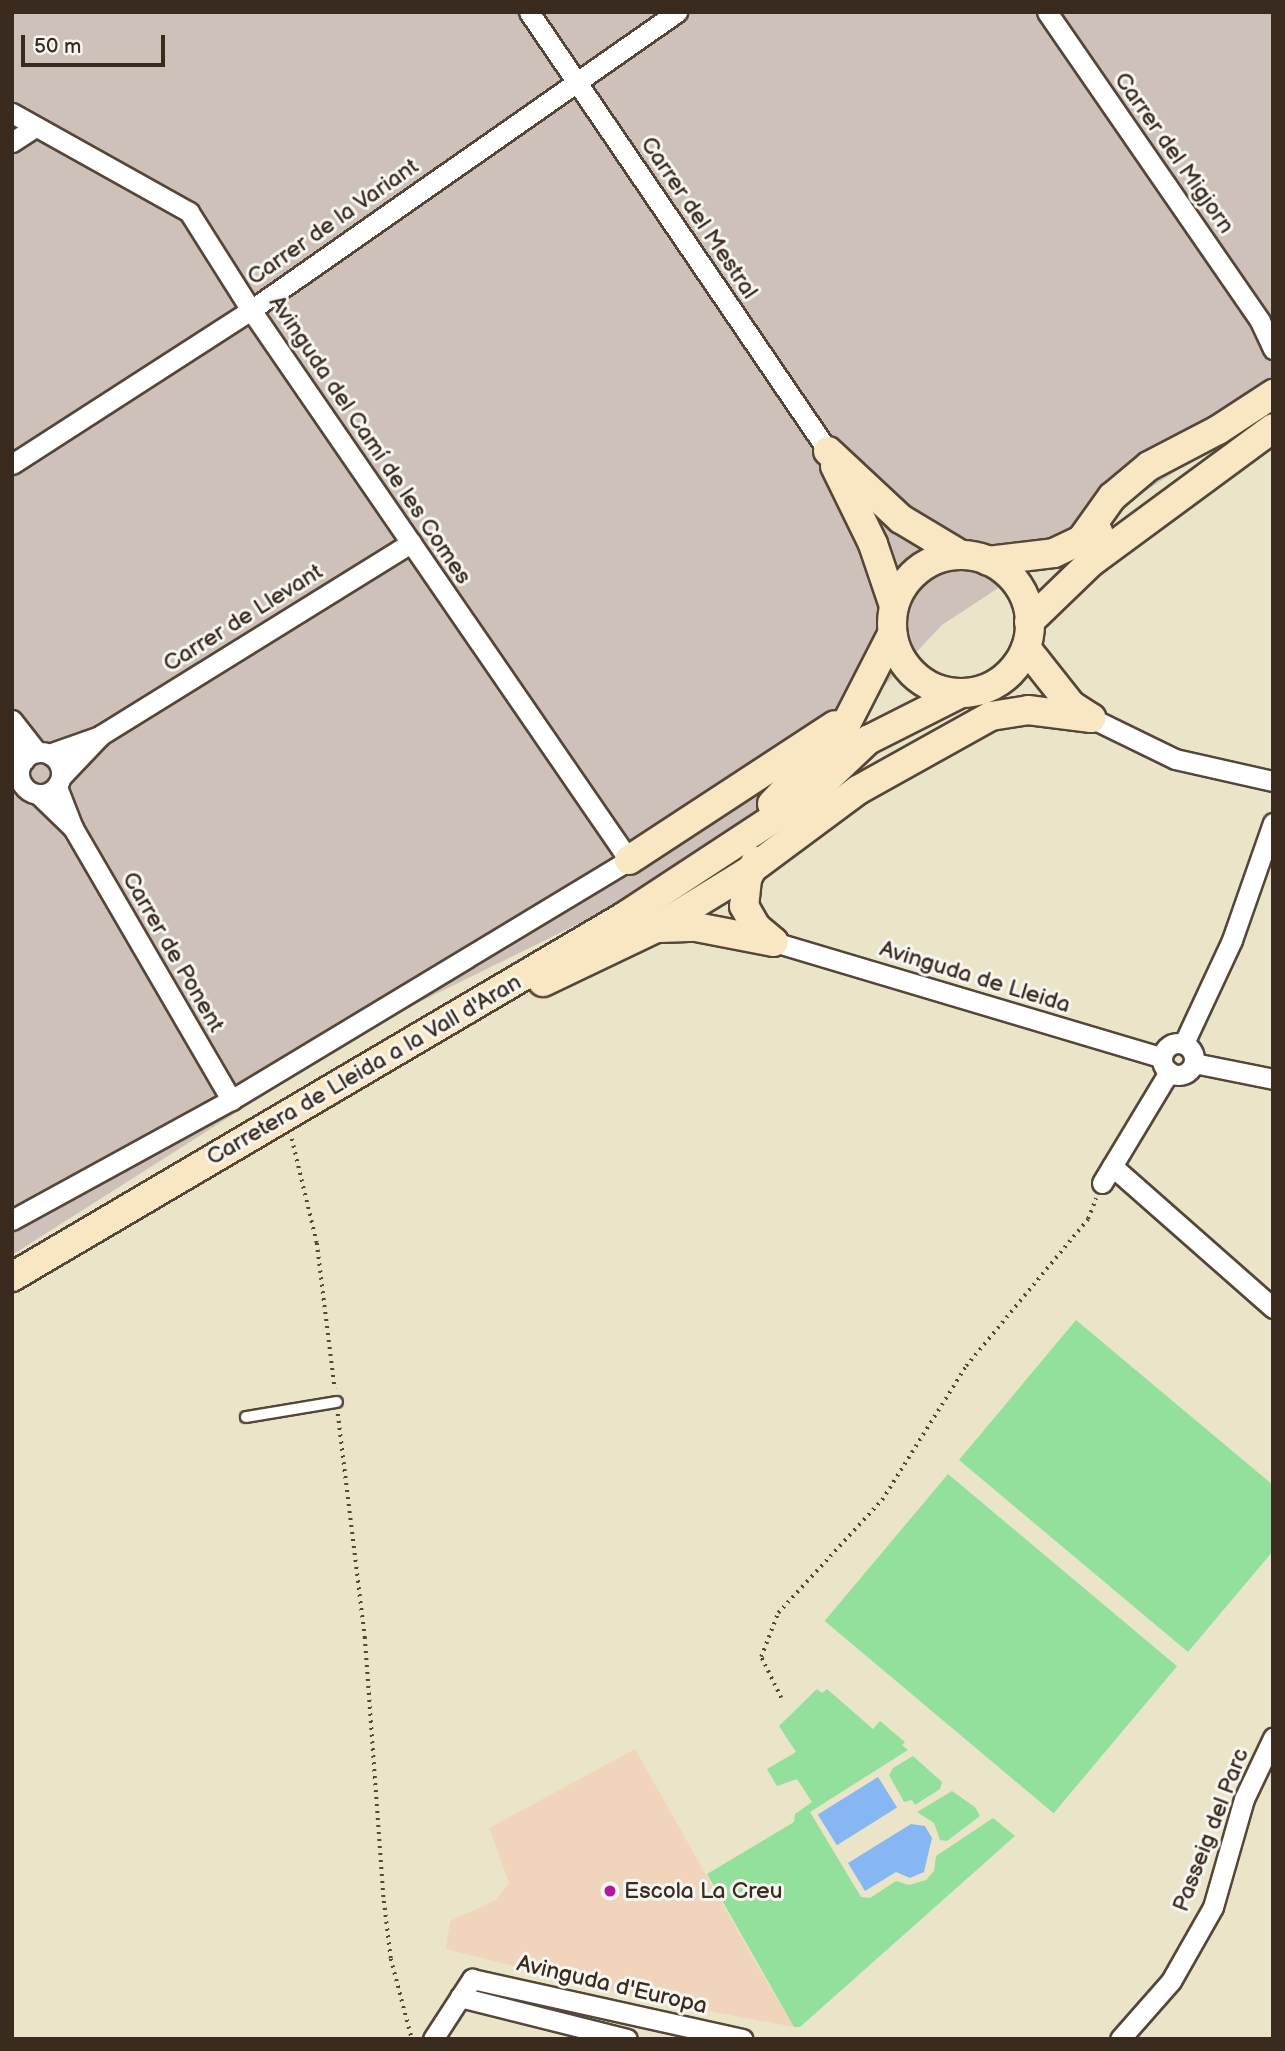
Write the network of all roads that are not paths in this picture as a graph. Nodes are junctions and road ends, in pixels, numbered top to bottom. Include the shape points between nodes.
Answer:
1 (529, 12) edge
2 (677, 12) edge
3 (1047, 12) edge
4 (577, 82) junction
5 (12, 113) edge
6 (35, 127) junction
7 (12, 142) edge
8 (251, 310) junction
9 (1266, 326) edge
10 (1273, 348) edge
11 (1273, 394) edge
12 (1273, 428) edge
13 (828, 451) junction
14 (12, 464) edge
15 (1180, 495) junction
16 (1082, 539) junction
17 (411, 543) junction
18 (974, 558) junction
19 (894, 606) junction
20 (892, 634) junction
21 (1028, 635) junction
22 (993, 686) junction
23 (959, 694) junction
24 (1081, 711) junction
25 (852, 714) junction
26 (12, 720) edge
27 (101, 735) junction
28 (12, 741) edge
29 (28, 763) edge
30 (1273, 781) edge
31 (59, 782) junction
32 (811, 794) junction
33 (26, 795) edge
34 (1273, 823) edge
35 (73, 828) junction
36 (714, 859) junction
37 (629, 860) junction
38 (749, 871) junction
39 (656, 928) junction
40 (774, 942) junction
41 (429, 1032) junction
42 (1184, 1043) junction
43 (1194, 1063) junction
44 (1165, 1065) junction
45 (1273, 1079) edge
46 (231, 1100) junction
47 (12, 1220) edge
48 (12, 1277) edge
49 (1273, 1308) edge
50 (337, 1402) road end
51 (246, 1416) dead end
52 (1273, 1738) edge
53 (460, 1997) junction
54 (432, 2039) edge
55 (627, 2039) edge
56 (742, 2039) edge
57 (1120, 2039) edge

1 - 4 street, Carrer del Mestral
2 - 4 street, Carrer de la Variant
3 - 9 street, Carrer del Migjorn
4 - 8 street, Carrer de la Variant
4 - 13 street, Carrer del Mestral
5 - 6 street, Avinguda del Camí de les Comes
6 - 7 street
6 - 8 street, Avinguda del Camí de les Comes via 189,212
8 - 14 street, Carrer de la Variant
8 - 17 street, Avinguda del Camí de les Comes
9 - 10 street, Carrer del Migjorn
11 - 16 main road via 1218,430 1149,466 1112,497
12 - 15 main road
13 - 18 main road via 901,519
13 - 19 main road via 873,544
15 - 16 main road
15 - 21 main road via 1090,563
16 - 18 main road via 1054,554
17 - 27 street, Carrer de Llevant
17 - 37 street, Avinguda del Camí de les Comes
18 - 19 main road via 939,559 919,569
18 - 21 main road via 1017,586
19 - 20 main road
20 - 23 main road via 902,661 915,676 931,687
20 - 25 main road
21 - 22 main road via 1013,670
21 - 24 main road
22 - 23 main road
22 - 24 main road
23 - 32 main road via 869,740
24 - 30 street via 1175,759
24 - 38 main road via 1028,710 991,716 858,790
25 - 36 main road via 833,743 794,785
25 - 37 main road
26 - 29 street
27 - 29 street, Carrer de Llevant
27 - 31 street, Carrer de Llevant
28 - 29 street
29 - 31 street, Carrer de Ponent via 60,764
29 - 33 street
31 - 33 street
31 - 35 street, Carrer de Ponent
32 - 36 main road
32 - 38 main road
33 - 35 street, Carrer de Ponent
34 - 42 street via 1232,940
35 - 46 street, Carrer de Ponent
36 - 41 main road, Carretera de Lleida a la Vall d'Aran
37 - 46 street
38 - 39 main road
38 - 40 main road via 743,898 747,914
39 - 40 main road via 696,927
39 - 41 main road
40 - 44 street, Avinguda de Lleida
41 - 48 main road, Carretera de Lleida a la Vall d'Aran
42 - 43 street via 1192,1049
42 - 44 street via 1169,1045
43 - 44 street via 1184,1074
43 - 45 street
44 - 49 street via 1107,1175
46 - 47 street
50 - 51 lane
52 - 57 street, Passeig del Parc via 1244,1799 1213,1908 1171,1981
53 - 54 street
53 - 55 street, Avinguda d'Europa
53 - 56 street, Avinguda d'Europa via 472,1979

